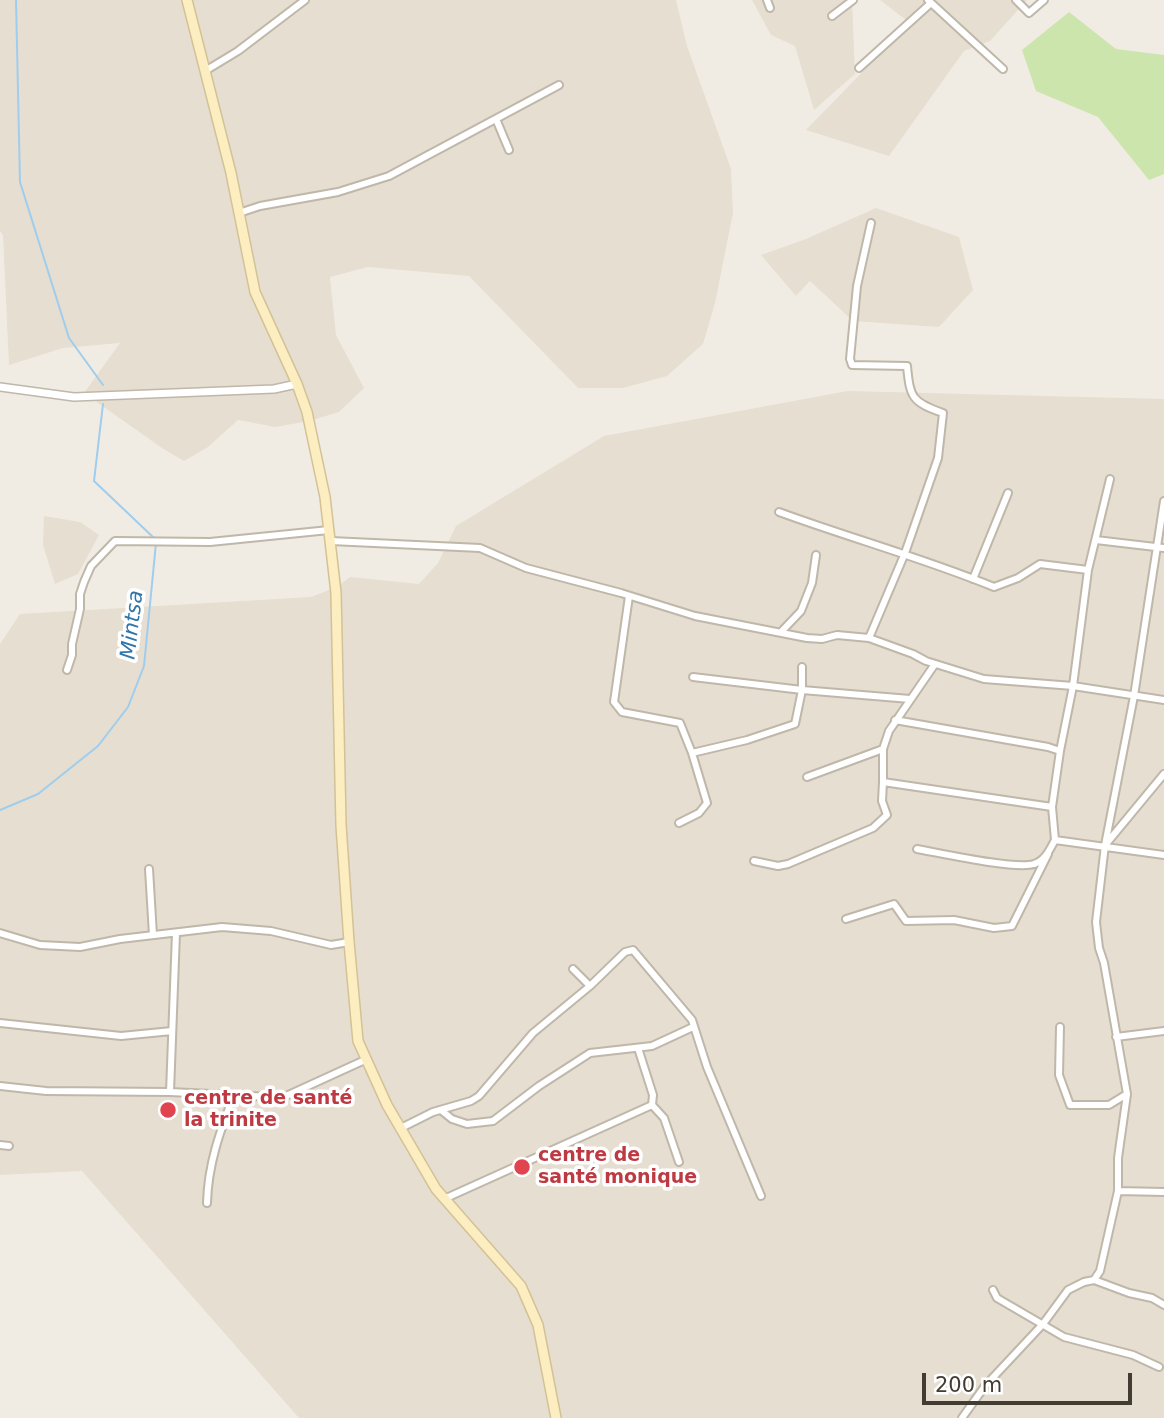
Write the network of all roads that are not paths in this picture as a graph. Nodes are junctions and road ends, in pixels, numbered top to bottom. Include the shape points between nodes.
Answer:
1 (187, 0) edge
2 (305, 0) edge
3 (767, 0) edge
4 (853, 0) edge
5 (1016, 0) edge
6 (1044, 0) edge
7 (929, 2) edge
8 (770, 8) dead end
9 (832, 16) dead end
10 (859, 68) dead end
11 (1003, 69) dead end
12 (205, 71) junction
13 (559, 85) dead end
14 (496, 119) junction
15 (509, 150) dead end
16 (239, 213) junction
17 (871, 223) dead end
18 (298, 384) junction
19 (0, 387) edge
20 (1110, 479) dead end
21 (1008, 494) dead end
22 (1164, 501) edge
23 (779, 512) dead end
24 (329, 530) junction
25 (1096, 540) junction
26 (331, 541) junction
27 (1160, 548) edge
28 (905, 553) junction
29 (816, 555) dead end
30 (1088, 570) junction
31 (973, 579) junction
32 (629, 596) junction
33 (780, 632) junction
34 (869, 638) junction
35 (935, 664) junction
36 (802, 667) dead end
37 (67, 670) dead end
38 (693, 677) dead end
39 (1073, 686) junction
40 (802, 690) junction
41 (1134, 696) junction
42 (910, 699) junction
43 (1164, 700) edge
44 (895, 720) junction
45 (883, 749) junction
46 (1060, 751) junction
47 (692, 754) junction
48 (1164, 774) edge
49 (807, 778) dead end
50 (883, 782) junction
51 (1052, 807) junction
52 (679, 823) dead end
53 (1055, 840) junction
54 (1105, 845) junction
55 (917, 849) dead end
56 (1048, 854) junction
57 (1164, 855) edge
58 (754, 861) dead end
59 (149, 869) dead end
60 (846, 919) dead end
61 (0, 933) edge
62 (176, 933) junction
63 (153, 935) junction
64 (349, 942) junction
65 (573, 969) dead end
66 (590, 986) junction
67 (0, 1023) edge
68 (692, 1027) junction
69 (1060, 1027) dead end
70 (172, 1031) junction
71 (1164, 1031) edge
72 (1116, 1037) junction
73 (638, 1048) junction
74 (367, 1059) junction
75 (0, 1086) edge
76 (170, 1092) junction
77 (1127, 1094) junction
78 (234, 1095) junction
79 (652, 1105) junction
80 (442, 1111) junction
81 (401, 1128) junction
82 (0, 1145) edge
83 (9, 1146) dead end
84 (679, 1162) dead end
85 (1118, 1191) junction
86 (1164, 1192) edge
87 (761, 1196) dead end
88 (444, 1199) junction
89 (207, 1203) dead end
90 (1094, 1280) junction
91 (993, 1290) dead end
92 (1164, 1305) edge
93 (1043, 1324) junction
94 (1159, 1367) dead end
95 (556, 1418) edge
96 (962, 1418) edge

1 - 12 main road
2 - 12 street
3 - 8 street
4 - 9 street
5 - 6 street via 1029,13
7 - 10 street
7 - 11 street
12 - 16 main road
13 - 14 street
14 - 15 street
14 - 16 street via 389,176
16 - 18 main road via 255,292
17 - 28 street via 857,286 849,359 852,365 907,366 909,393 920,405 943,413 938,458
18 - 19 street via 274,389 74,397
18 - 24 main road
20 - 25 street
21 - 31 street
22 - 27 street
23 - 28 street
24 - 26 main road
24 - 37 street via 210,542 116,541 91,566 84,582
25 - 27 street
25 - 30 street
26 - 32 street via 480,548 526,568
26 - 64 main road
27 - 41 street
28 - 31 street
28 - 34 street
29 - 33 street via 801,611
30 - 31 street via 1040,564 994,587
30 - 39 street
32 - 33 street via 695,616
32 - 47 street via 614,702 622,712 680,723
33 - 34 street via 807,638
34 - 35 street
35 - 39 street via 984,679
35 - 42 street
36 - 40 street
38 - 40 street
39 - 41 street
39 - 46 street
40 - 42 street
40 - 47 street via 795,723
41 - 43 street
41 - 54 street
42 - 44 street
44 - 45 street
44 - 46 street
45 - 49 street
45 - 50 street
46 - 51 street
47 - 52 street via 707,803
48 - 54 street
50 - 51 street
50 - 58 street via 887,816 873,828 788,864
51 - 53 street
53 - 54 street
53 - 56 street
54 - 57 street
54 - 72 street via 1096,922
55 - 56 street via 1016,865 1033,865
56 - 60 street via 1012,926 906,921 894,904
59 - 63 street
61 - 63 street via 40,944 80,947
62 - 63 street
62 - 64 street via 222,928 271,931 331,945
62 - 70 street
64 - 74 main road via 359,1041
65 - 66 street
66 - 68 street via 625,952 633,950 692,1020
66 - 80 street via 533,1033 479,1096
67 - 70 street via 121,1036
68 - 73 street
68 - 87 street
69 - 77 street via 1059,1075 1070,1105 1109,1105
70 - 76 street
71 - 72 street
72 - 77 street
73 - 79 street
73 - 80 street via 590,1053 493,1121 467,1124
74 - 78 street via 286,1096
74 - 81 main road
75 - 76 street
76 - 78 street
77 - 85 street
78 - 89 street via 217,1137
79 - 84 street via 664,1118
79 - 88 street
80 - 81 street
81 - 88 main road
82 - 83 street
85 - 86 street
85 - 90 street
88 - 95 main road via 521,1286 538,1325
90 - 92 street
90 - 93 street via 1068,1290
91 - 93 street via 997,1298
93 - 94 street via 1065,1337 1133,1355
93 - 96 street

